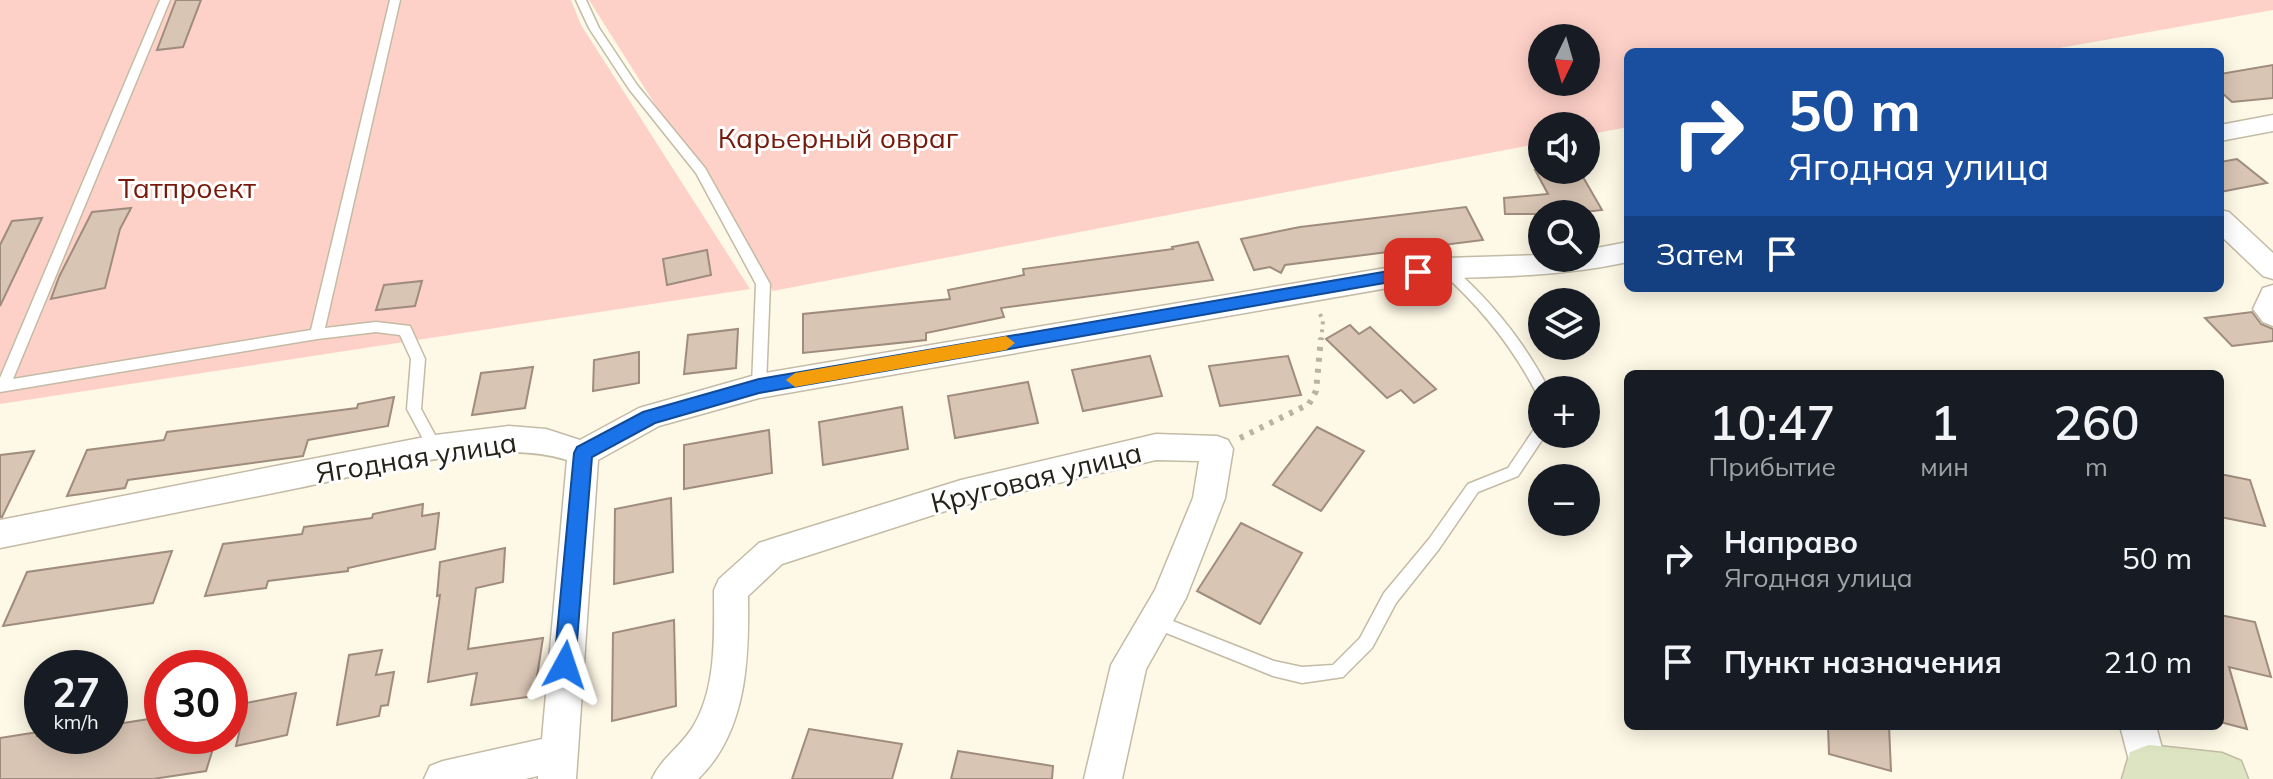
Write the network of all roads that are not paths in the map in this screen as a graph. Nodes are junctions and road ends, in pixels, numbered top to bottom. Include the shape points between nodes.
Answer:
1 (165, 0) edge
2 (395, 0) edge
3 (581, 0) edge
4 (2273, 123) edge
5 (2224, 132) edge
6 (2224, 223) edge
7 (1624, 253) edge
8 (1445, 268) junction
9 (2273, 269) edge
10 (2273, 295) edge
11 (2273, 315) edge
12 (317, 334) junction
13 (1536, 376) edge
14 (759, 386) junction
15 (1, 387) edge
16 (435, 448) junction
17 (1529, 448) edge
18 (583, 453) junction
19 (0, 534) edge
20 (1155, 621) junction
21 (2145, 758) edge
22 (557, 766) edge
23 (443, 779) edge
24 (671, 779) edge
25 (1103, 779) edge
26 (2222, 779) edge

1 - 15 lane
2 - 12 lane
3 - 14 lane via 633,87 701,171 763,284
4 - 5 street
6 - 9 street
7 - 8 street via 1560,265
8 - 13 lane via 1472,290
8 - 14 street
10 - 11 street via 2267,309
12 - 15 lane
12 - 16 lane via 376,327 405,330 418,359 414,409
14 - 18 street via 650,417
16 - 18 street, Ягодная улица via 509,438 546,441
16 - 19 street, Ягодная улица
17 - 20 lane via 1513,472 1473,488 1390,598 1366,643 1337,672 1302,675 1273,668
18 - 22 street
20 - 24 street, Круговая улица via 1209,498 1217,449 1141,450 961,493 771,553 731,590 731,661 717,721 693,762
20 - 25 street via 1129,665
21 - 26 street
22 - 23 street

